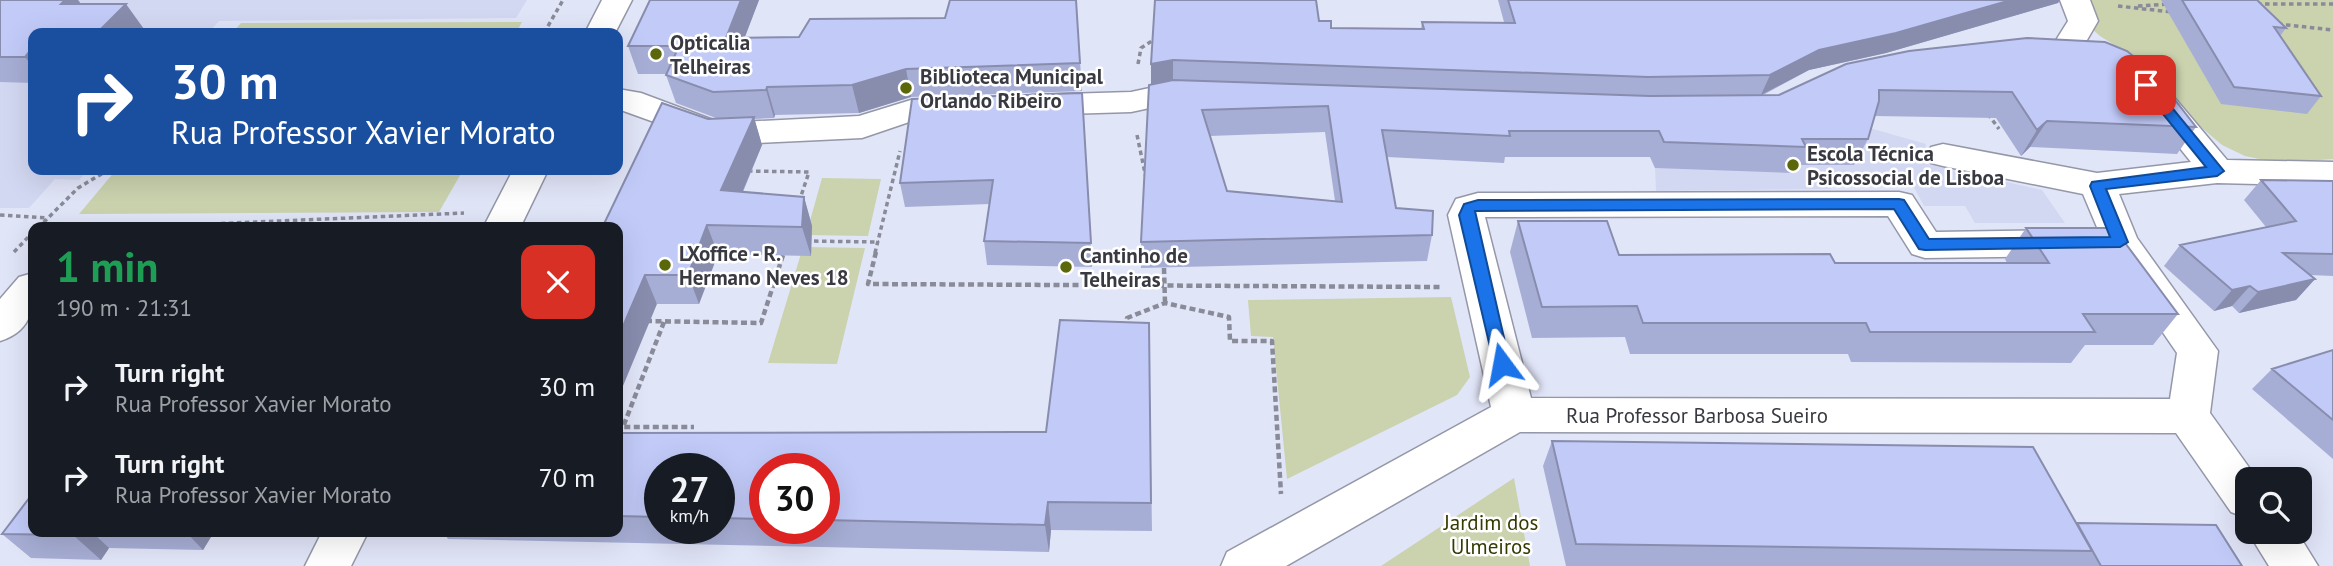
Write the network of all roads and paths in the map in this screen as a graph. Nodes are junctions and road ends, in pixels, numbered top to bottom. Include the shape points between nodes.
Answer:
1 (563, 0) edge
2 (617, 0) edge
3 (2255, 0) edge
4 (2075, 1) edge
5 (2180, 4) dead end
6 (2246, 4) edge
7 (2260, 4) junction
8 (2333, 4) edge
9 (2126, 7) junction
10 (2179, 13) dead end
11 (2267, 23) edge
12 (547, 28) edge
13 (603, 28) edge
14 (2333, 30) edge
15 (2103, 60) edge
16 (2137, 74) edge
17 (1226, 95) edge
18 (623, 99) edge
19 (1981, 103) edge
20 (911, 110) junction
21 (1942, 155) dead end
22 (741, 171) edge
23 (2027, 171) junction
24 (2217, 171) junction
25 (2333, 174) edge
26 (100, 175) edge
27 (525, 175) edge
28 (2097, 186) junction
29 (800, 201) edge
30 (0, 215) edge
31 (48, 218) junction
32 (485, 219) edge
33 (44, 222) edge
34 (362, 222) edge
35 (788, 240) edge
36 (801, 241) edge
37 (879, 242) junction
38 (2120, 242) junction
39 (1164, 268) edge
40 (0, 280) edge
41 (28, 280) edge
42 (1165, 287) junction
43 (1484, 288) junction
44 (28, 293) edge
45 (1165, 303) junction
46 (641, 321) dead end
47 (664, 322) junction
48 (0, 326) edge
49 (1129, 337) edge
50 (1514, 415) junction
51 (2188, 416) junction
52 (694, 427) dead end
53 (2235, 482) edge
54 (1280, 494) dead end
55 (342, 537) edge
56 (2279, 544) edge
57 (328, 566) edge
58 (1244, 566) edge
59 (2295, 566) edge

1 - 12 path
2 - 13 street
3 - 7 path
4 - 9 path
4 - 15 street via 2083,21 2056,47
5 - 9 path
6 - 7 path
7 - 8 path
9 - 10 path
11 - 14 path
16 - 24 street
17 - 20 street via 1173,93 1131,102
18 - 20 street via 718,134 862,127
19 - 23 path
20 - 37 path
21 - 23 street
22 - 29 path via 809,172
23 - 28 street
24 - 25 street
24 - 28 street
26 - 31 path via 78,188
27 - 32 street
28 - 38 street
30 - 31 path
31 - 33 path
32 - 34 path
35 - 47 path via 761,323
36 - 37 path
37 - 42 path via 868,284
38 - 43 street via 1925,245 1899,204 1478,205 1466,215
38 - 51 street via 2198,351
39 - 42 path
40 - 41 street
42 - 43 path
42 - 45 path
43 - 50 street
44 - 48 street
45 - 49 path via 1127,318
45 - 54 path via 1229,317 1230,341 1272,341
46 - 47 path
47 - 52 path via 623,428
50 - 51 street, Rua Professor Barbosa Sueiro
50 - 58 street, Rua Professor Barbosa Sueiro
51 - 53 street
55 - 57 street
56 - 59 street

